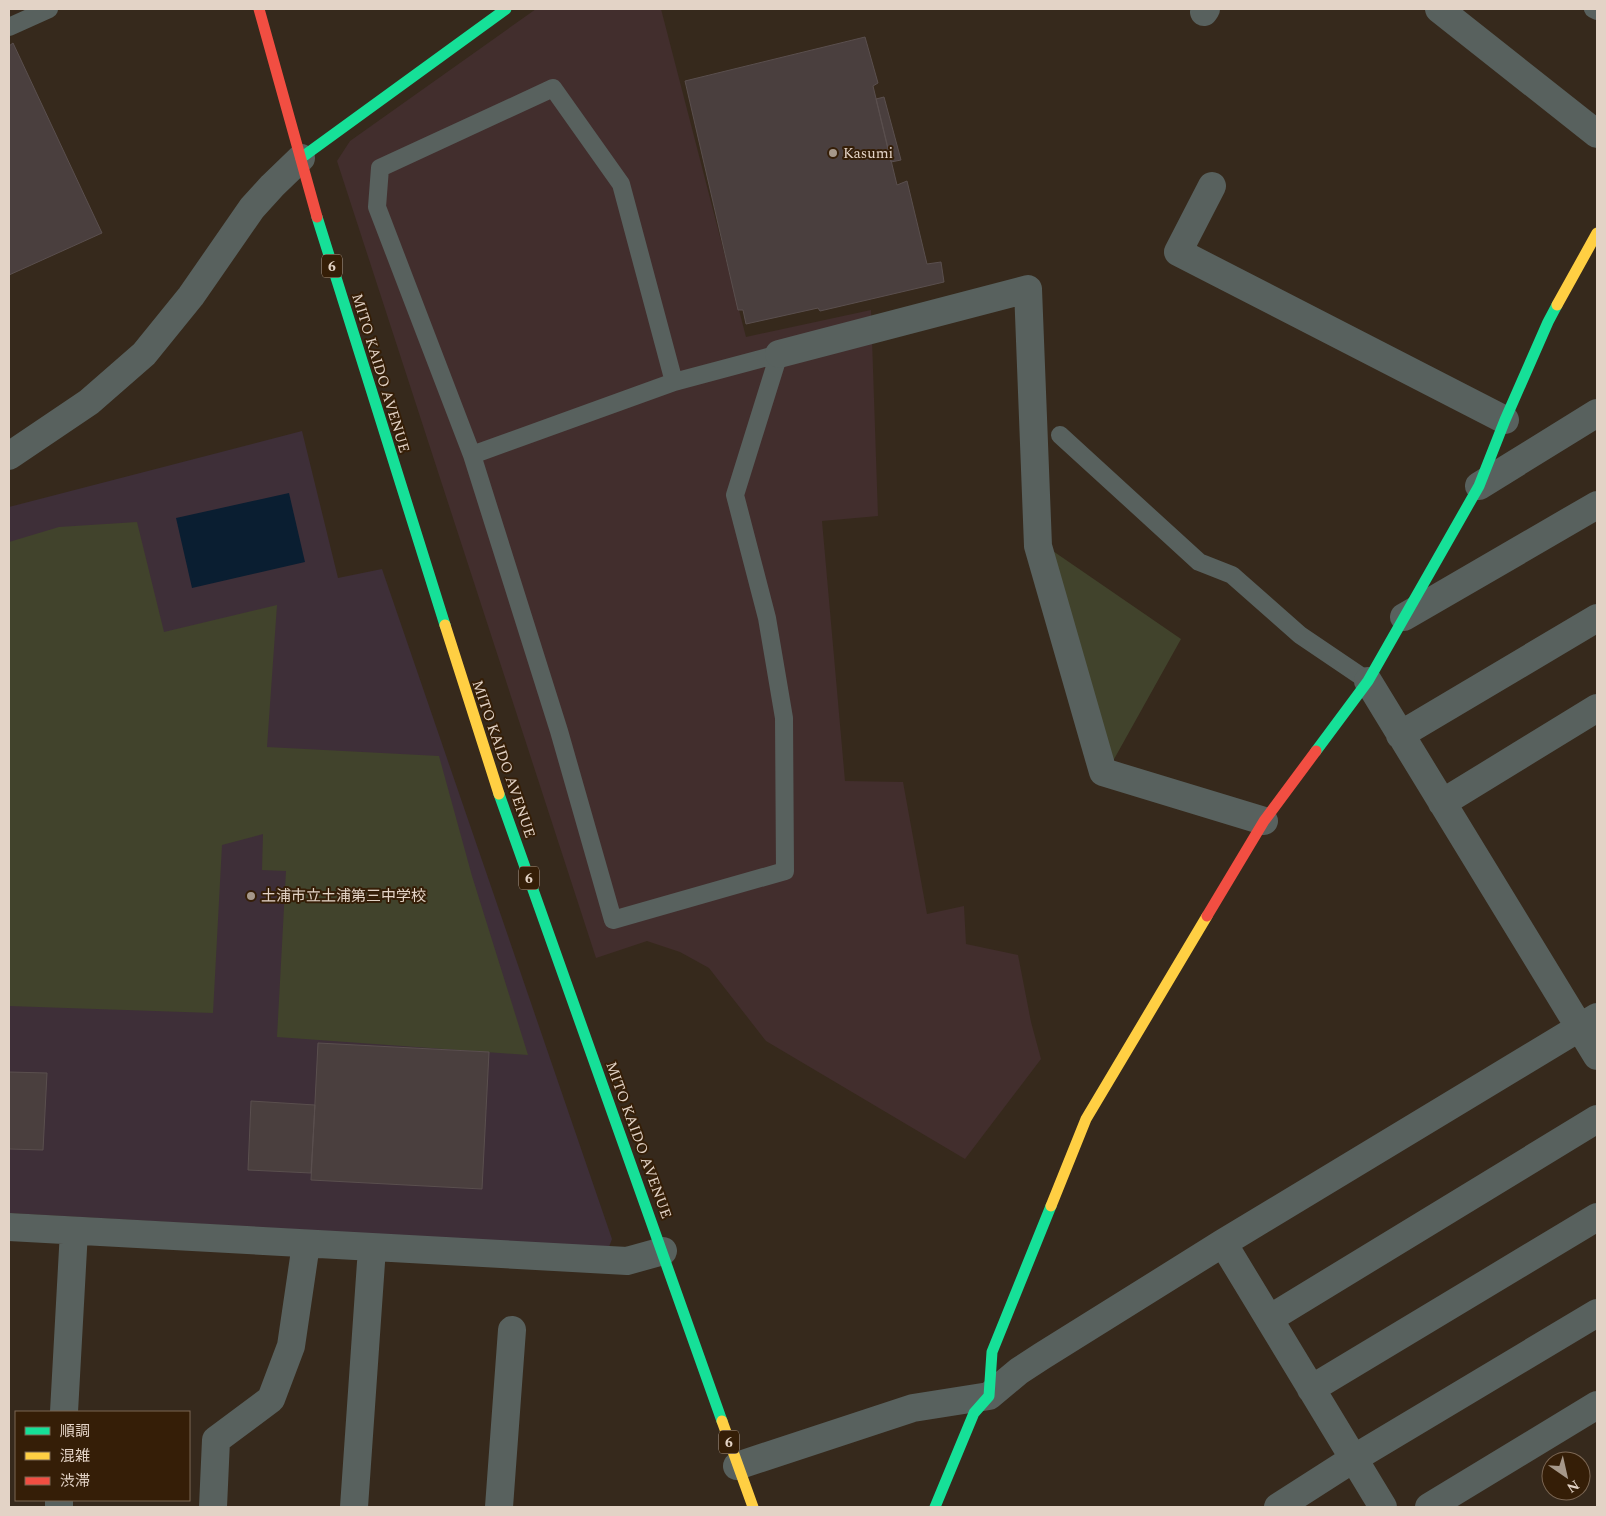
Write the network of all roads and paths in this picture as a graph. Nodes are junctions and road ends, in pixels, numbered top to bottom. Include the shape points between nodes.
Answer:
1 (49, 9) edge
2 (259, 9) edge
3 (506, 9) edge
4 (1439, 9) edge
5 (1593, 9) edge
6 (1597, 11) edge
7 (9, 27) edge
8 (1597, 134) edge
9 (301, 158) junction
10 (1212, 186) dead end
11 (1597, 233) edge
12 (779, 354) junction
13 (674, 382) junction
14 (1597, 413) edge
15 (1505, 420) junction
16 (1060, 435) dead end
17 (472, 455) junction
18 (9, 456) edge
19 (1479, 486) junction
20 (1597, 504) edge
21 (1404, 617) junction
22 (1597, 618) edge
23 (1368, 681) junction
24 (1597, 708) edge
25 (1400, 735) junction
26 (1442, 803) junction
27 (1264, 821) junction
28 (1589, 1022) edge
29 (1597, 1056) edge
30 (1597, 1119) edge
31 (1597, 1217) edge
32 (9, 1228) edge
33 (74, 1231) junction
34 (1223, 1243) junction
35 (306, 1244) junction
36 (372, 1248) junction
37 (663, 1251) junction
38 (1597, 1313) edge
39 (1269, 1319) junction
40 (512, 1330) dead end
41 (1311, 1389) junction
42 (989, 1396) junction
43 (1597, 1405) edge
44 (64, 1411) edge
45 (1353, 1459) junction
46 (737, 1466) junction
47 (213, 1507) edge
48 (354, 1507) edge
49 (499, 1507) edge
50 (753, 1507) edge
51 (935, 1507) edge
52 (1278, 1507) edge
53 (1383, 1507) edge
54 (1429, 1507) edge

1 - 7 lane
2 - 9 main road, MITO KAIDO AVENUE / 6
3 - 9 main road
4 - 8 street
5 - 6 lane
9 - 18 street via 252,208 191,296 144,354 89,402
9 - 37 main road, MITO KAIDO AVENUE / 6 via 327,252 490,770
10 - 15 street via 1178,252
11 - 15 main road via 1548,322
12 - 13 lane
12 - 17 lane via 735,495 767,618 784,718 785,872 613,920 559,731
12 - 27 street via 1028,289 1038,546 1103,772
13 - 17 lane
13 - 17 lane via 621,184 554,88 380,168 377,207
14 - 19 street
15 - 19 main road
16 - 23 lane via 1199,562 1232,575 1300,634
19 - 21 main road
20 - 21 street
21 - 23 main road
22 - 25 street
23 - 25 street
23 - 27 main road
24 - 26 street
25 - 26 street
26 - 28 street
27 - 42 main road via 1086,1119 992,1352
28 - 29 street
28 - 34 street
30 - 39 street
31 - 41 street
32 - 33 street
33 - 35 street
33 - 44 street
34 - 39 street
34 - 42 street via 1019,1371
35 - 36 street
35 - 47 street via 291,1346 271,1399 216,1440
36 - 37 street via 627,1261
36 - 48 street
37 - 46 main road, MITO KAIDO AVENUE / 6
38 - 45 street
39 - 41 street
40 - 49 street
41 - 45 street
42 - 46 street via 913,1408
42 - 51 main road via 974,1413
43 - 54 street
45 - 52 street
45 - 53 street
46 - 50 main road, MITO KAIDO AVENUE / 6

